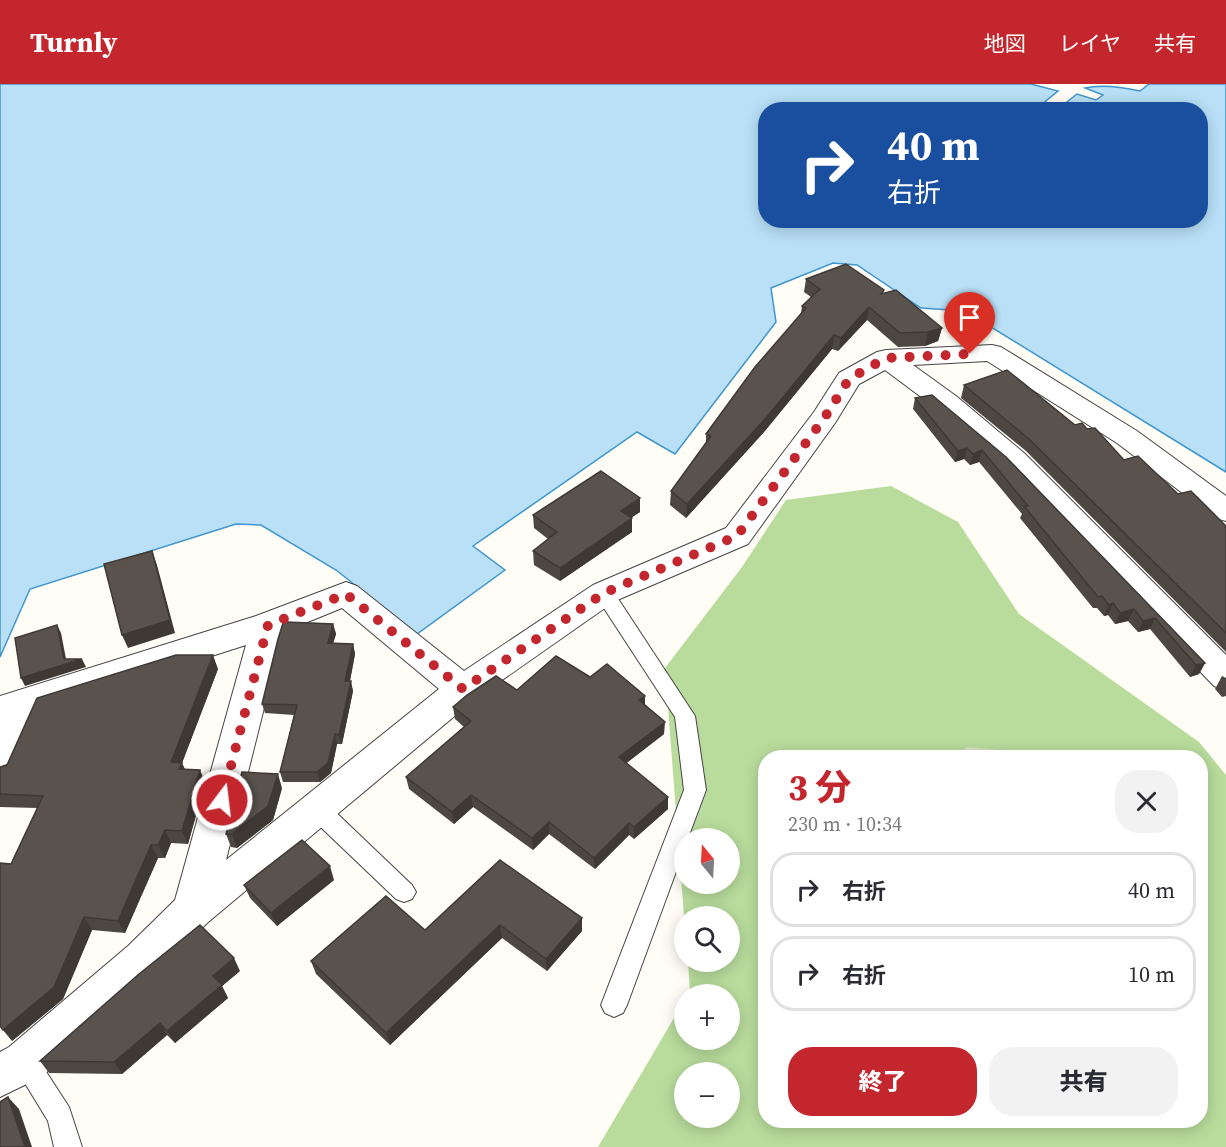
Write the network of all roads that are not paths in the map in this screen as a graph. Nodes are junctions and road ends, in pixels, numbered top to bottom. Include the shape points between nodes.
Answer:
1 (886, 358) junction
2 (1226, 511) edge
3 (604, 593) junction
4 (268, 625) junction
5 (1226, 677) edge
6 (463, 689) junction
7 (15, 705) edge
8 (0, 766) edge
9 (317, 809) junction
10 (404, 892) dead end
11 (193, 910) junction
12 (614, 1005) dead end
13 (13, 1068) edge
14 (68, 1147) edge

1 - 2 street via 992,353 1126,437
1 - 3 street via 849,379 737,536
1 - 5 street via 1014,460
3 - 6 street
3 - 12 lane via 686,716 695,790
4 - 6 street via 346,594
4 - 7 street
4 - 11 street
6 - 9 street
7 - 8 street
9 - 10 lane
9 - 11 street
11 - 13 street via 143,960
13 - 14 lane via 60,1116

